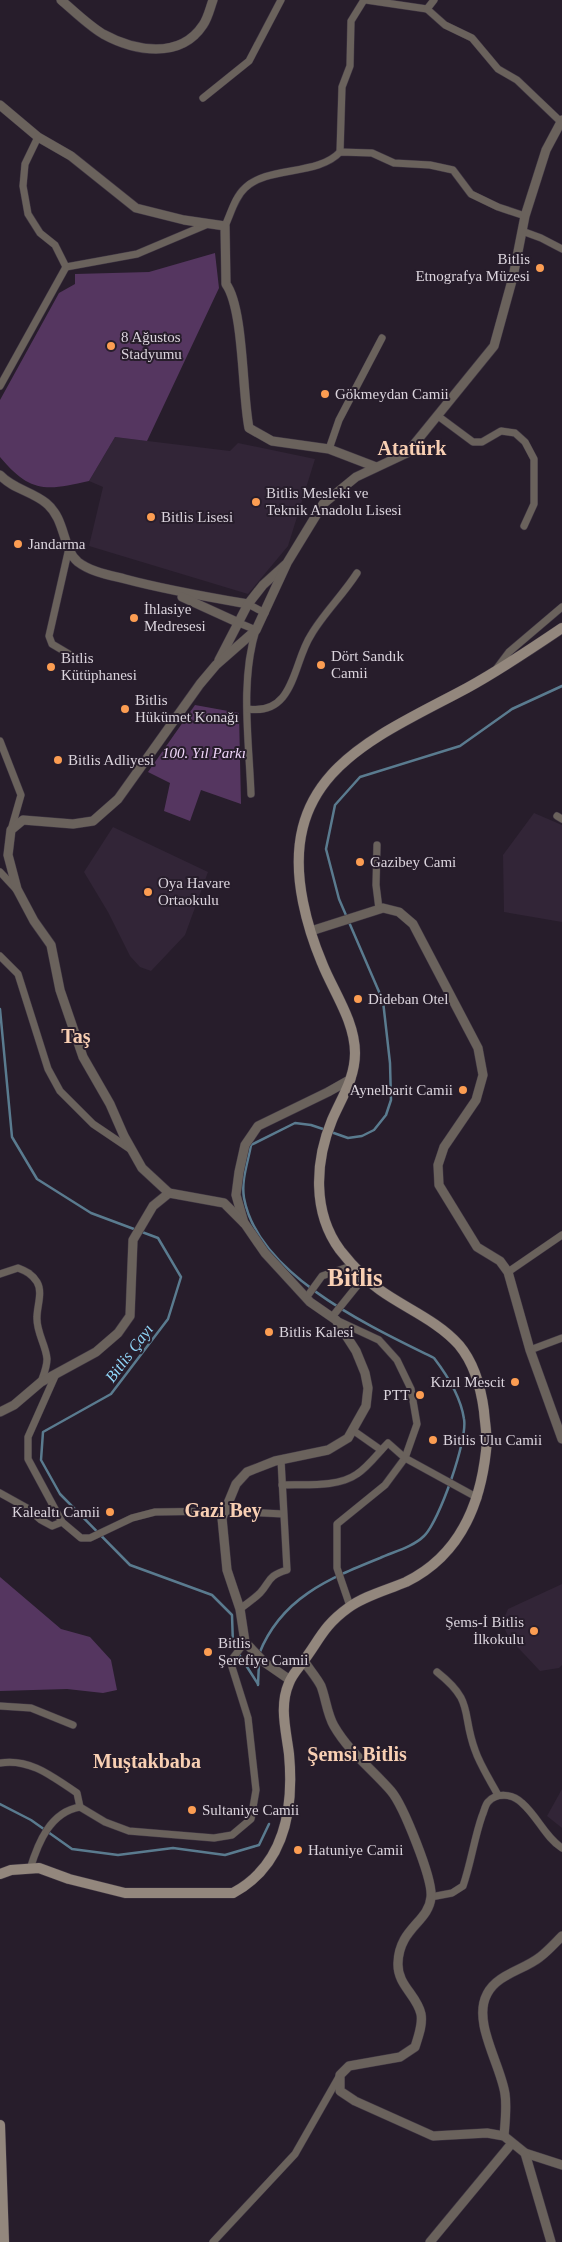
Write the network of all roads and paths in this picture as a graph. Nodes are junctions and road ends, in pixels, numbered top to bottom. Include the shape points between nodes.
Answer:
1 (61, 0) edge
2 (212, 0) edge
3 (281, 0) edge
4 (365, 0) edge
5 (434, 0) edge
6 (427, 9) junction
7 (204, 98) dead end
8 (0, 105) edge
9 (561, 121) edge
10 (38, 138) junction
11 (340, 152) junction
12 (525, 216) junction
13 (208, 223) junction
14 (225, 226) junction
15 (522, 231) junction
16 (562, 249) edge
17 (66, 268) junction
18 (382, 338) dead end
19 (0, 386) edge
20 (438, 416) junction
21 (329, 449) junction
22 (376, 467) junction
23 (0, 475) edge
24 (524, 526) dead end
25 (68, 548) junction
26 (287, 563) junction
27 (357, 574) dead end
28 (171, 591) junction
29 (248, 604) junction
30 (562, 607) edge
31 (265, 613) junction
32 (239, 623) junction
33 (562, 628) edge
34 (256, 630) junction
35 (79, 660) dead end
36 (216, 665) junction
37 (493, 673) junction
38 (248, 708) junction
39 (0, 741) edge
40 (251, 794) dead end
41 (11, 830) junction
42 (377, 846) dead end
43 (0, 872) edge
44 (17, 889) junction
45 (379, 909) junction
46 (311, 931) junction
47 (0, 956) edge
48 (350, 1078) junction
49 (131, 1149) junction
50 (169, 1193) junction
51 (245, 1224) junction
52 (562, 1235) edge
53 (354, 1265) junction
54 (508, 1272) junction
55 (0, 1274) edge
56 (365, 1276) junction
57 (307, 1296) junction
58 (334, 1317) junction
59 (562, 1338) edge
60 (530, 1350) junction
61 (56, 1374) junction
62 (42, 1382) junction
63 (0, 1412) edge
64 (354, 1431) junction
65 (562, 1439) edge
66 (381, 1450) junction
67 (405, 1458) junction
68 (281, 1460) junction
69 (282, 1485) junction
70 (0, 1492) edge
71 (478, 1498) junction
72 (224, 1510) junction
73 (284, 1514) junction
74 (62, 1522) junction
75 (350, 1606) junction
76 (240, 1609) junction
77 (244, 1645) junction
78 (304, 1661) junction
79 (437, 1672) dead end
80 (290, 1680) junction
81 (0, 1706) edge
82 (73, 1725) dead end
83 (0, 1763) edge
84 (498, 1795) junction
85 (80, 1807) junction
86 (562, 1848) edge
87 (30, 1869) junction
88 (0, 1874) edge
89 (431, 1897) junction
90 (562, 1936) edge
91 (340, 2075) junction
92 (0, 2125) edge
93 (504, 2136) junction
94 (512, 2142) junction
95 (525, 2153) junction
96 (562, 2164) edge
97 (4, 2242) edge
98 (213, 2242) edge
99 (430, 2242) edge
100 (551, 2242) edge

1 - 2 street via 102,33 138,47 158,50 175,47 190,38 203,25
3 - 7 street via 248,61
4 - 6 street
4 - 11 street via 351,21 350,66 342,87
5 - 6 street
6 - 9 street via 445,25 472,38 498,69 517,80
8 - 10 street
9 - 12 street via 546,150
10 - 13 street via 71,156 136,208
10 - 17 street via 24,164 22,186 28,214 40,233 55,245
11 - 12 street via 372,153 394,163 453,170 471,194
11 - 14 street via 334,158 265,177 246,186
12 - 15 street
13 - 14 street
13 - 17 street via 137,254
14 - 21 street via 226,284 232,292 240,339 248,428 272,441
15 - 16 street
15 - 20 street via 494,346
17 - 19 street
18 - 21 street via 338,420
20 - 22 street via 407,453
20 - 24 street via 473,442 482,442 501,431 515,432 525,442 534,459 534,504
21 - 22 street
22 - 26 street via 356,477 323,504
23 - 25 street via 8,484 46,503 60,520
25 - 28 street via 77,562 96,571
25 - 35 street via 49,636 52,644
26 - 29 street
26 - 31 street
27 - 38 street via 311,634 294,681 277,703 266,709
28 - 29 street
28 - 32 street
29 - 31 street
29 - 32 street
30 - 37 street via 509,652
31 - 34 street
32 - 34 street
32 - 36 street
33 - 37 main road
34 - 36 street
34 - 38 street via 250,650
36 - 41 street via 118,799 93,821 72,824 24,820
37 - 46 main road via 372,739 350,755 320,790 310,806 299,856 303,903
38 - 40 street
39 - 41 street via 21,795
41 - 44 street via 8,854
42 - 45 street
43 - 44 street
44 - 49 street via 50,945 60,990 83,1057
45 - 46 street
45 - 54 street via 399,912 413,924 478,1048 482,1075 476,1100 444,1147 438,1165 439,1185 477,1247 500,1261
46 - 48 main road via 320,960 352,1031 355,1054
47 - 49 street via 18,974 48,1069 60,1091 93,1124
48 - 51 street via 258,1126 245,1145 237,1187 236,1195
48 - 53 main road via 349,1089 323,1143 319,1168 322,1207 337,1246
49 - 50 street via 142,1168
50 - 51 street via 224,1203
50 - 61 street via 153,1206 133,1240 130,1316 118,1333 96,1352
51 - 57 street via 265,1253
52 - 54 street
53 - 56 main road
53 - 57 street via 322,1276
54 - 60 street
55 - 62 street via 18,1268 29,1272 38,1283 38,1326 47,1355
56 - 58 street
56 - 71 main road via 377,1288 417,1312 458,1343 474,1370 482,1395 487,1445
57 - 58 street
58 - 64 street via 356,1351 368,1388 366,1406
58 - 67 street via 379,1340 397,1360 411,1389 417,1424
59 - 60 street
60 - 65 street
61 - 62 street
61 - 74 street via 28,1437 28,1459
62 - 63 street
64 - 66 street
64 - 68 street via 328,1450
66 - 67 street via 388,1443
66 - 69 street via 357,1474 345,1480
67 - 71 street
67 - 75 street via 385,1485 337,1524 337,1568
68 - 69 street
68 - 72 street via 248,1472 236,1484
69 - 73 street
70 - 74 street via 52,1526
71 - 75 main road via 472,1514 437,1562 410,1580
72 - 73 street
72 - 74 street via 154,1512 132,1518 90,1538 81,1538
72 - 76 street via 227,1570
73 - 76 street via 287,1570 278,1572
75 - 78 main road via 323,1630
76 - 77 street
77 - 80 street
77 - 85 street via 233,1658 232,1667 248,1718 256,1790 251,1819 247,1824 232,1835 214,1838 129,1831
78 - 80 main road
78 - 89 street via 320,1685 333,1724 349,1748 393,1793 429,1876
79 - 84 street via 461,1696 467,1710 474,1750
80 - 87 main road via 283,1702 290,1786 287,1818 278,1848 268,1864 242,1888 233,1893 125,1893 39,1868
81 - 82 street via 31,1708
83 - 85 street via 30,1764 38,1768 77,1793
84 - 86 street via 508,1795 521,1801 550,1840
84 - 89 street via 487,1802 472,1845 463,1886 452,1894
85 - 87 street via 70,1809 40,1838
87 - 88 main road
89 - 91 street via 426,1911 406,1934 399,1948 401,1979 421,2013 415,2047 400,2058 349,2066
90 - 93 street via 540,1957 501,1978 487,1994 483,2016 505,2096
91 - 93 street via 340,2091 355,2101 433,2136 487,2133
91 - 98 street via 295,2154
92 - 97 main road
93 - 94 street
94 - 95 street
94 - 99 street
95 - 96 street
95 - 100 street

